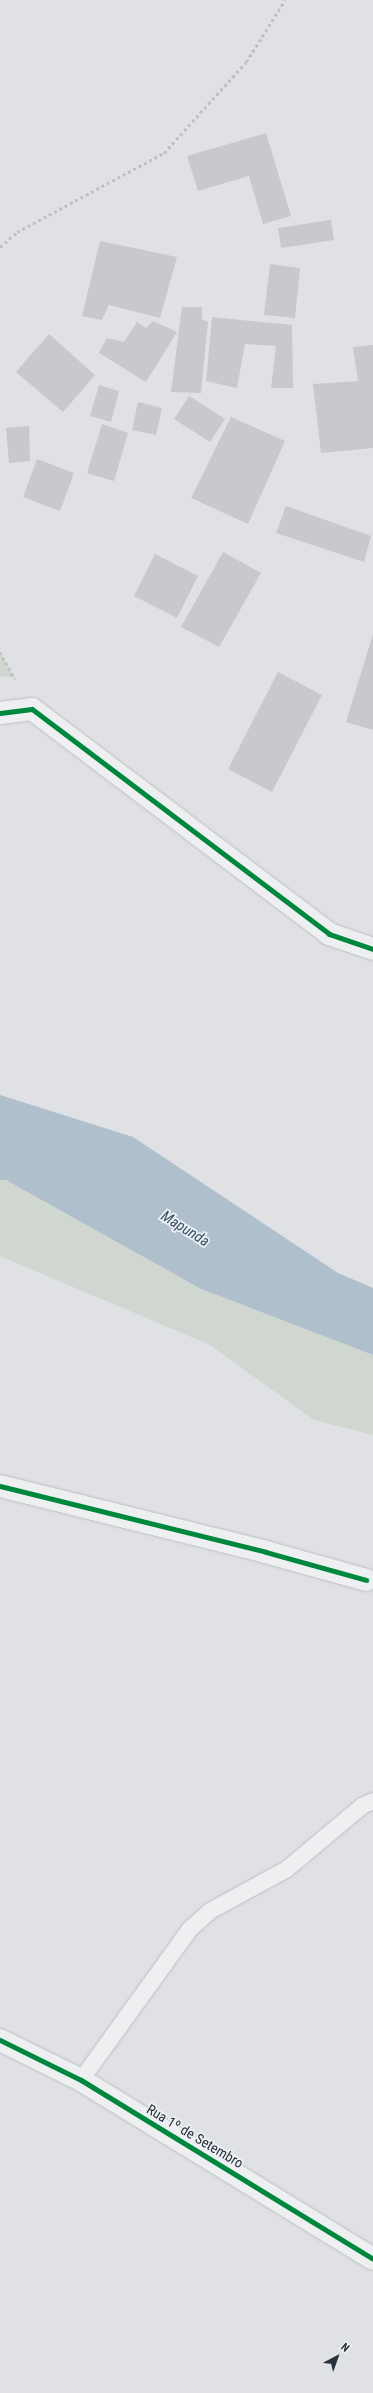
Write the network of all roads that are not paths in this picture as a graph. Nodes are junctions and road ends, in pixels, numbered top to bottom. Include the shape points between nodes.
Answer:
1 (0, 713) edge
2 (373, 949) edge
3 (0, 1486) edge
4 (366, 1580) dead end
5 (373, 1801) edge
6 (0, 2040) edge
7 (81, 2080) junction
8 (373, 2259) edge

1 - 2 street via 32,709 329,934
3 - 4 street via 266,1552
5 - 7 lane via 362,1806 287,1869 210,1911 189,1930
6 - 7 street, Rua 1º de Setembro
7 - 8 street, Rua 1º de Setembro

